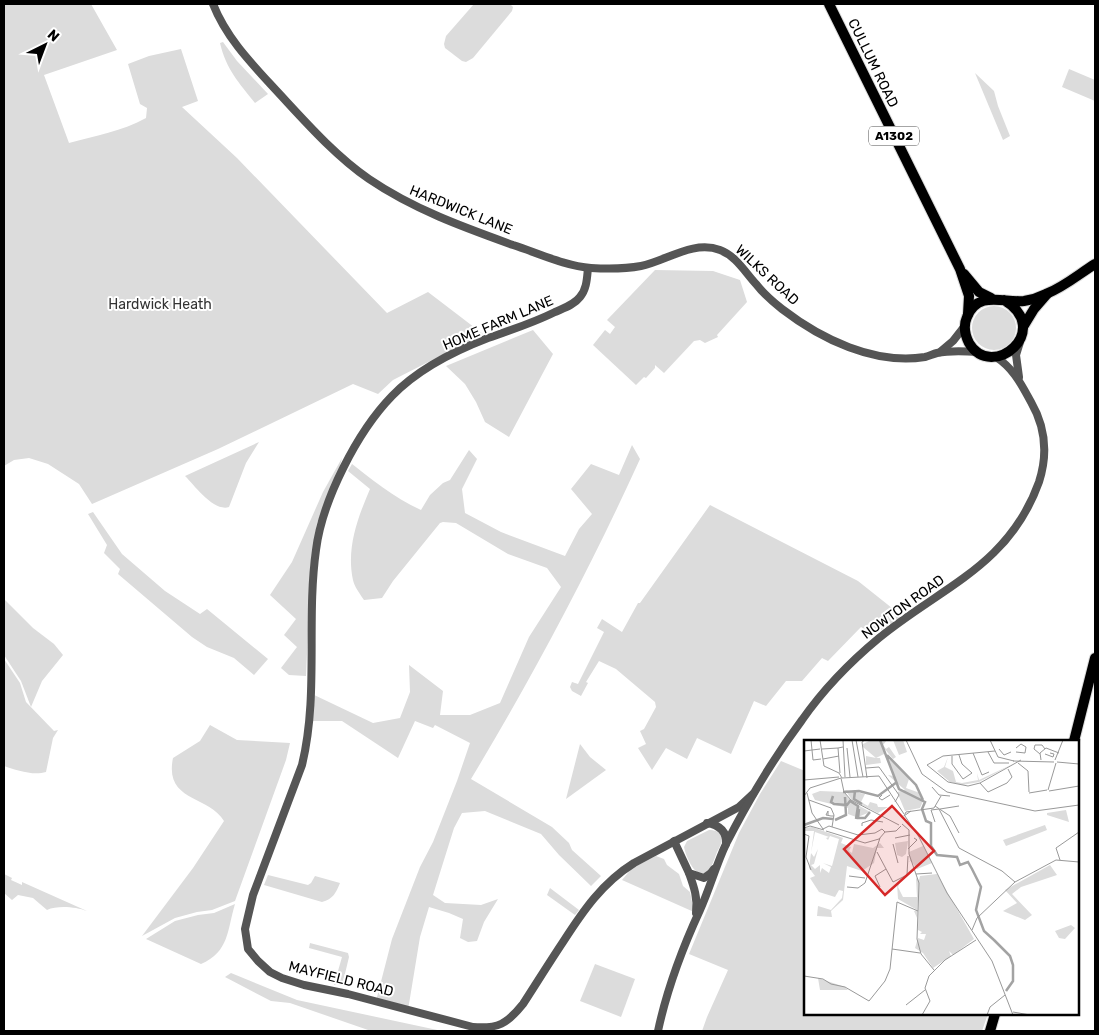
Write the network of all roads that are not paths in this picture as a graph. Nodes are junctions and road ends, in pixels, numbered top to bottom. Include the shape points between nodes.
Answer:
1 (213, 4) edge
2 (828, 4) edge
3 (719, 249) joint
4 (1095, 264) edge
5 (588, 268) junction
6 (960, 269) junction
7 (1095, 270) edge
8 (1084, 272) junction
9 (1047, 294) junction
10 (991, 298) junction
11 (1004, 300) junction
12 (968, 314) junction
13 (964, 327) junction
14 (1023, 327) junction
15 (1020, 342) junction
16 (978, 352) junction
17 (938, 353) junction
18 (996, 357) junction
19 (1020, 382) junction
20 (379, 410) joint
21 (1095, 658) edge
22 (1074, 740) edge
23 (753, 794) junction
24 (706, 823) junction
25 (674, 842) junction
26 (726, 844) junction
27 (718, 863) junction
28 (689, 873) junction
29 (696, 918) junction
30 (995, 1015) edge
31 (658, 1031) edge
32 (990, 1031) edge

1 - 5 street, HARDWICK LANE via 232,40 264,77 368,178 437,217 558,261
2 - 6 main road, CULLUM ROAD / A1302
3 - 5 street, HARDWICK LANE via 693,249 641,266
3 - 17 street, WILKS ROAD via 742,267 779,306 827,338 863,353 925,357
4 - 8 main road
5 - 20 street, HOME FARM LANE via 584,290 576,301 536,322 453,354 403,385
6 - 10 main road, CULLUM ROAD / A1302 via 978,292
6 - 12 main road, CULLUM ROAD / A1302 via 969,296
7 - 8 main road
8 - 9 main road
9 - 11 main road via 1025,301
9 - 14 main road
10 - 11 main road
10 - 12 main road via 977,303
11 - 14 main road via 1014,306
12 - 13 main road
13 - 16 main road via 971,346
13 - 17 street via 954,341
14 - 15 main road
15 - 18 main road via 1014,350
15 - 19 street, NOWTON ROAD via 1016,355
16 - 17 street, WILKS ROAD
16 - 18 main road
18 - 19 street, NOWTON ROAD via 1011,368
19 - 23 street, NOWTON ROAD via 1037,412 1046,448 1034,496 1016,528 976,569 878,639 840,674 802,719
20 - 25 street, MAYFIELD ROAD via 350,454 318,536 306,747 252,895 245,929 248,949 258,962 282,978 473,1027 503,1024 523,1004 584,910 606,883 621,871
21 - 22 main road
23 - 24 street, MAYFIELD ROAD
23 - 26 street, NOWTON ROAD
24 - 25 street, MAYFIELD ROAD
24 - 26 street via 719,826 727,838
25 - 28 street, NOWTON ROAD
26 - 27 street, NOWTON ROAD
27 - 28 street, NOWTON ROAD via 704,878
27 - 29 street, NOWTON ROAD
28 - 29 street, NOWTON ROAD via 697,898
29 - 31 street, NOWTON ROAD via 666,996
30 - 32 main road

